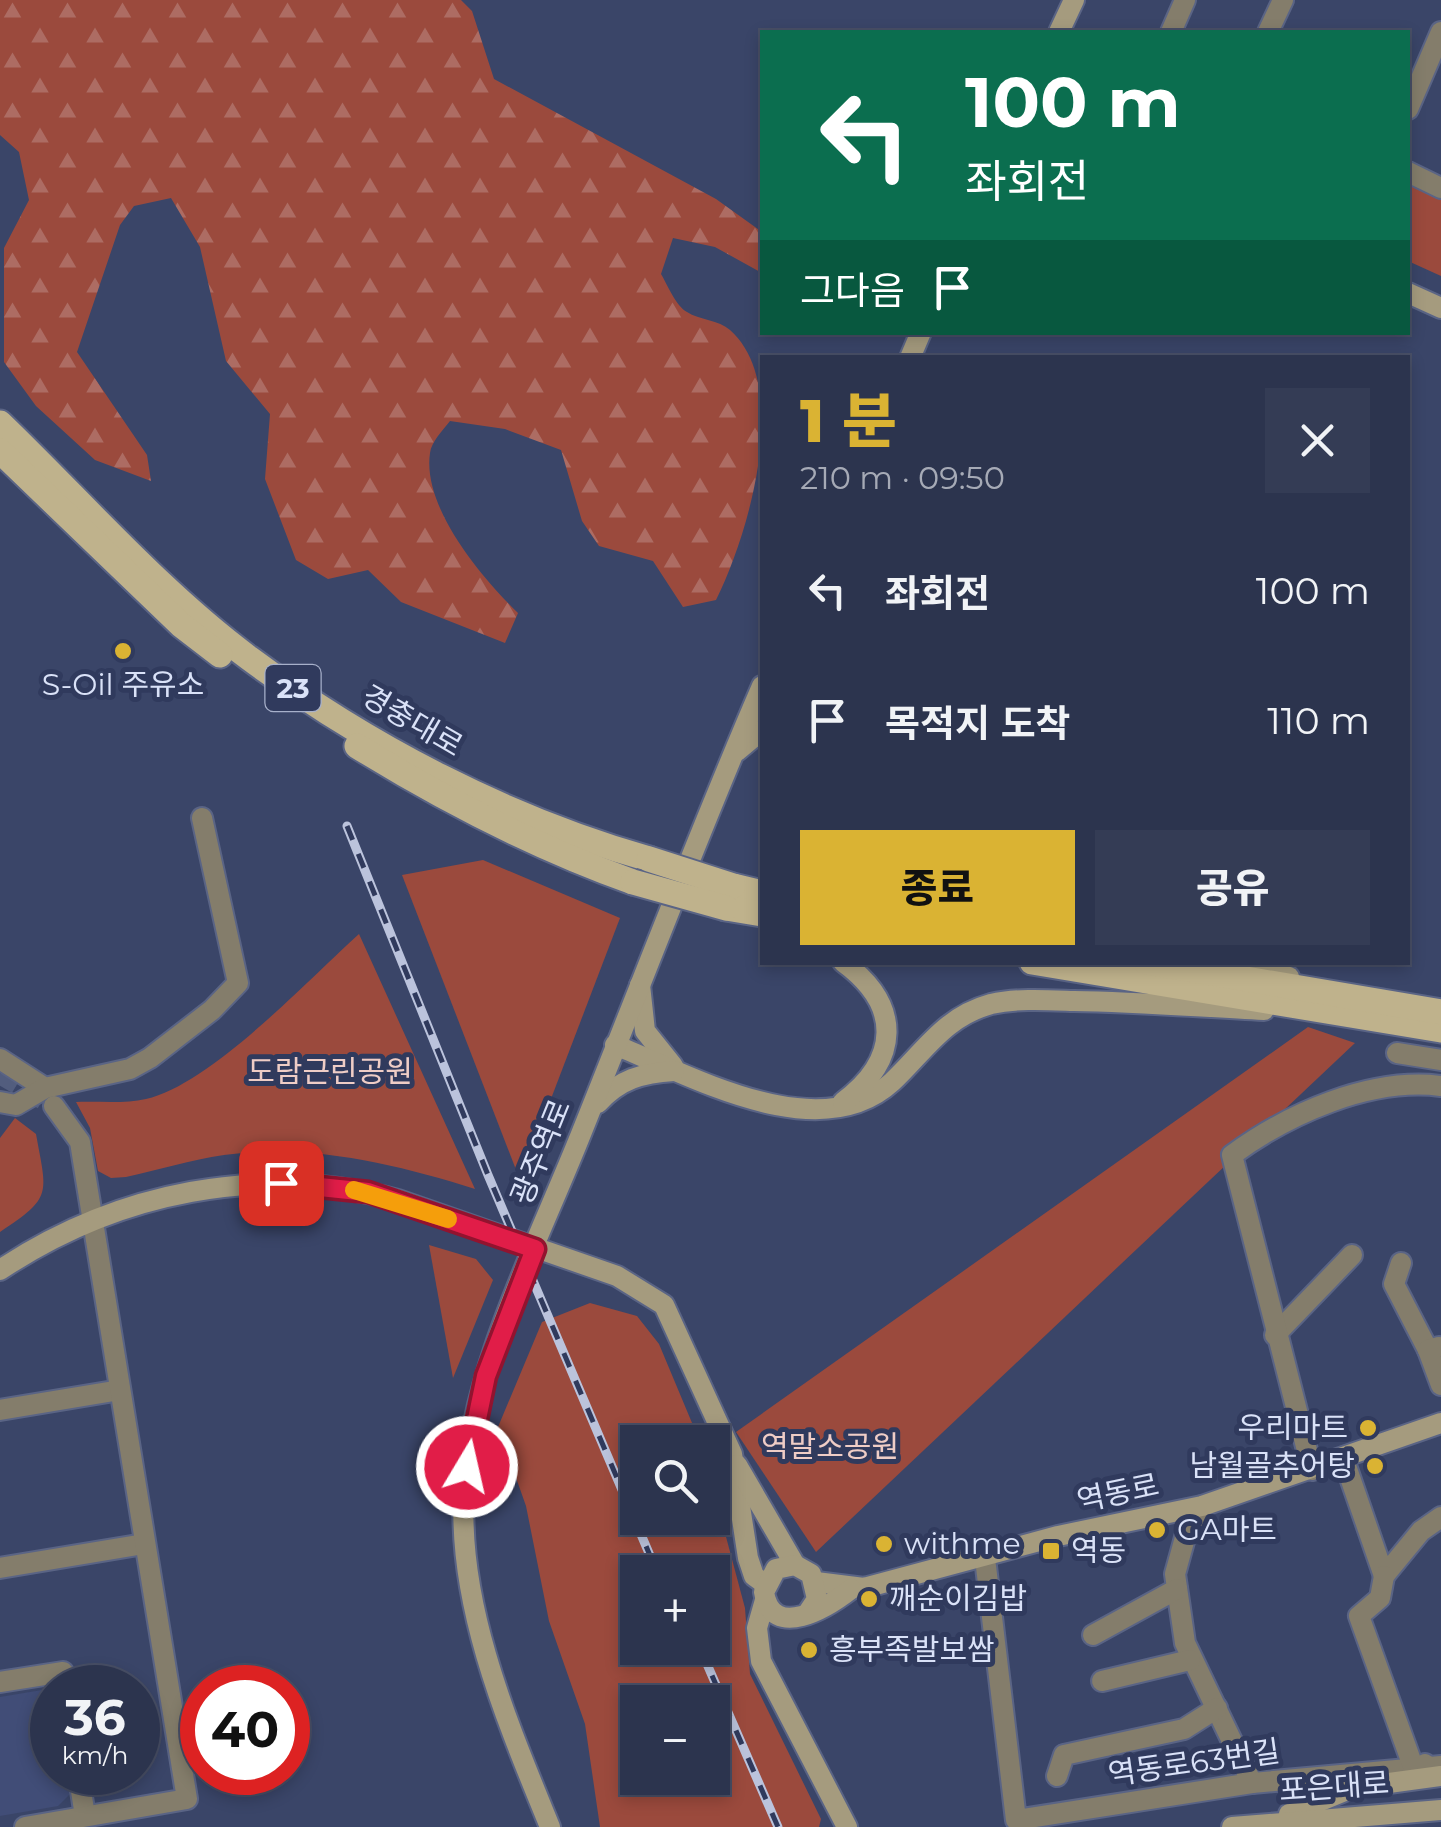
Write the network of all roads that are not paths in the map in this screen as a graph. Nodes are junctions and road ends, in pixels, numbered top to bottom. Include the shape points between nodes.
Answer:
1 (1074, 0) edge
2 (1185, 0) edge
3 (1283, 0) edge
4 (1060, 30) edge
5 (1172, 30) edge
6 (1269, 30) edge
7 (1441, 32) edge
8 (1436, 59) edge
9 (1410, 105) edge
10 (1410, 173) edge
11 (1441, 188) edge
12 (1410, 294) edge
13 (1441, 308) edge
14 (0, 423) edge
15 (0, 451) edge
16 (760, 691) edge
17 (760, 732) edge
18 (732, 756) junction
19 (202, 818) dead end
20 (760, 886) edge
21 (760, 893) edge
22 (729, 897) junction
23 (760, 913) edge
24 (760, 922) edge
25 (846, 965) edge
26 (1053, 965) edge
27 (1160, 965) edge
28 (1249, 965) edge
29 (640, 978) junction
30 (1353, 1007) junction
31 (1441, 1012) edge
32 (1441, 1030) edge
33 (614, 1045) junction
34 (1397, 1053) dead end
35 (0, 1059) edge
36 (1441, 1060) edge
37 (677, 1070) junction
38 (1441, 1086) edge
39 (49, 1097) junction
40 (0, 1102) edge
41 (840, 1104) junction
42 (590, 1112) junction
43 (92, 1218) junction
44 (535, 1249) junction
45 (1352, 1255) dead end
46 (1400, 1264) dead end
47 (0, 1270) edge
48 (1275, 1336) junction
49 (1435, 1348) edge
50 (1441, 1385) edge
51 (120, 1390) junction
52 (0, 1410) edge
53 (1441, 1423) edge
54 (732, 1454) junction
55 (1344, 1460) junction
56 (1312, 1470) junction
57 (1202, 1506) junction
58 (1441, 1517) edge
59 (144, 1544) junction
60 (985, 1558) junction
61 (795, 1565) junction
62 (0, 1568) edge
63 (1384, 1576) junction
64 (816, 1582) junction
65 (851, 1589) junction
66 (1177, 1589) junction
67 (765, 1592) junction
68 (799, 1616) junction
69 (1092, 1635) dead end
70 (759, 1651) junction
71 (1190, 1660) junction
72 (30, 1677) edge
73 (1102, 1681) dead end
74 (0, 1682) edge
75 (1217, 1708) junction
76 (1441, 1756) edge
77 (1441, 1766) edge
78 (1414, 1768) junction
79 (528, 1774) junction
80 (1057, 1776) dead end
81 (1441, 1776) edge
82 (1252, 1783) junction
83 (82, 1795) edge
84 (1441, 1810) edge
85 (85, 1816) junction
86 (1270, 1821) junction
87 (843, 1825) edge
88 (26, 1827) edge
89 (536, 1827) edge
90 (550, 1827) edge
91 (1232, 1827) edge

1 - 4 street
2 - 5 street
3 - 6 street
7 - 8 street
8 - 9 street
10 - 11 street
12 - 13 street
14 - 22 main road, 경충대로 / 23, bridge via 196,614 308,698 481,798 569,836 648,858
15 - 22 main road, 경충대로 / 23, bridge via 182,625 244,674 478,818 634,882
16 - 18 street, 광주역로
17 - 18 street
18 - 29 street, 광주역로
19 - 39 street via 238,982 174,1041 130,1069
20 - 22 street
21 - 22 main road, 경충대로 / 23
22 - 23 main road, 경충대로 / 23
22 - 24 street
25 - 41 street via 878,1000 887,1048 876,1073
26 - 30 main road
27 - 30 main road
28 - 30 street
29 - 33 street, 광주역로
29 - 37 street via 645,1031
30 - 31 main road
30 - 32 main road
30 - 41 street via 995,1003 944,1026 882,1091
33 - 37 street
33 - 42 street, 광주역로
34 - 36 street
35 - 39 street
37 - 41 street via 752,1101 811,1110
37 - 42 street via 627,1080
38 - 48 street via 1381,1087 1271,1130 1232,1155
39 - 40 street
39 - 43 street via 80,1142
42 - 44 street, 광주역로
43 - 44 street via 202,1188 307,1184 398,1200
43 - 47 street
43 - 51 street
44 - 54 street via 617,1276 664,1305
44 - 79 street, 광주역로 via 480,1399 464,1494 478,1612
45 - 48 street
46 - 49 street via 1394,1284
48 - 56 street
49 - 50 street
51 - 52 street
51 - 59 street
53 - 55 street, 역동로
54 - 61 street
54 - 67 street via 748,1558
55 - 56 street, 역동로
55 - 63 street
56 - 57 street, 역동로
57 - 60 street, 역동로
57 - 66 street via 1186,1534
58 - 63 street
59 - 62 street
59 - 85 street via 187,1799
60 - 65 street, 역동로
60 - 82 street, 역동로63번길 via 1016,1820
61 - 64 street
61 - 67 street via 776,1569
63 - 78 street via 1380,1598 1360,1616
64 - 65 street
64 - 68 street via 817,1599
65 - 68 street, 역동로 via 830,1606
66 - 69 street
66 - 71 street
67 - 68 street via 774,1614
67 - 70 street
68 - 70 street
70 - 87 street
71 - 73 street
71 - 75 street
72 - 74 street
75 - 80 street via 1184,1729 1064,1755
75 - 82 street
76 - 78 street
77 - 78 street, 역동로63번길
78 - 82 street, 역동로63번길
79 - 89 street
79 - 90 street, 광주역로
81 - 86 street via 1352,1788
83 - 85 street
84 - 86 street, 포은대로
85 - 88 street
86 - 91 street, 포은대로

